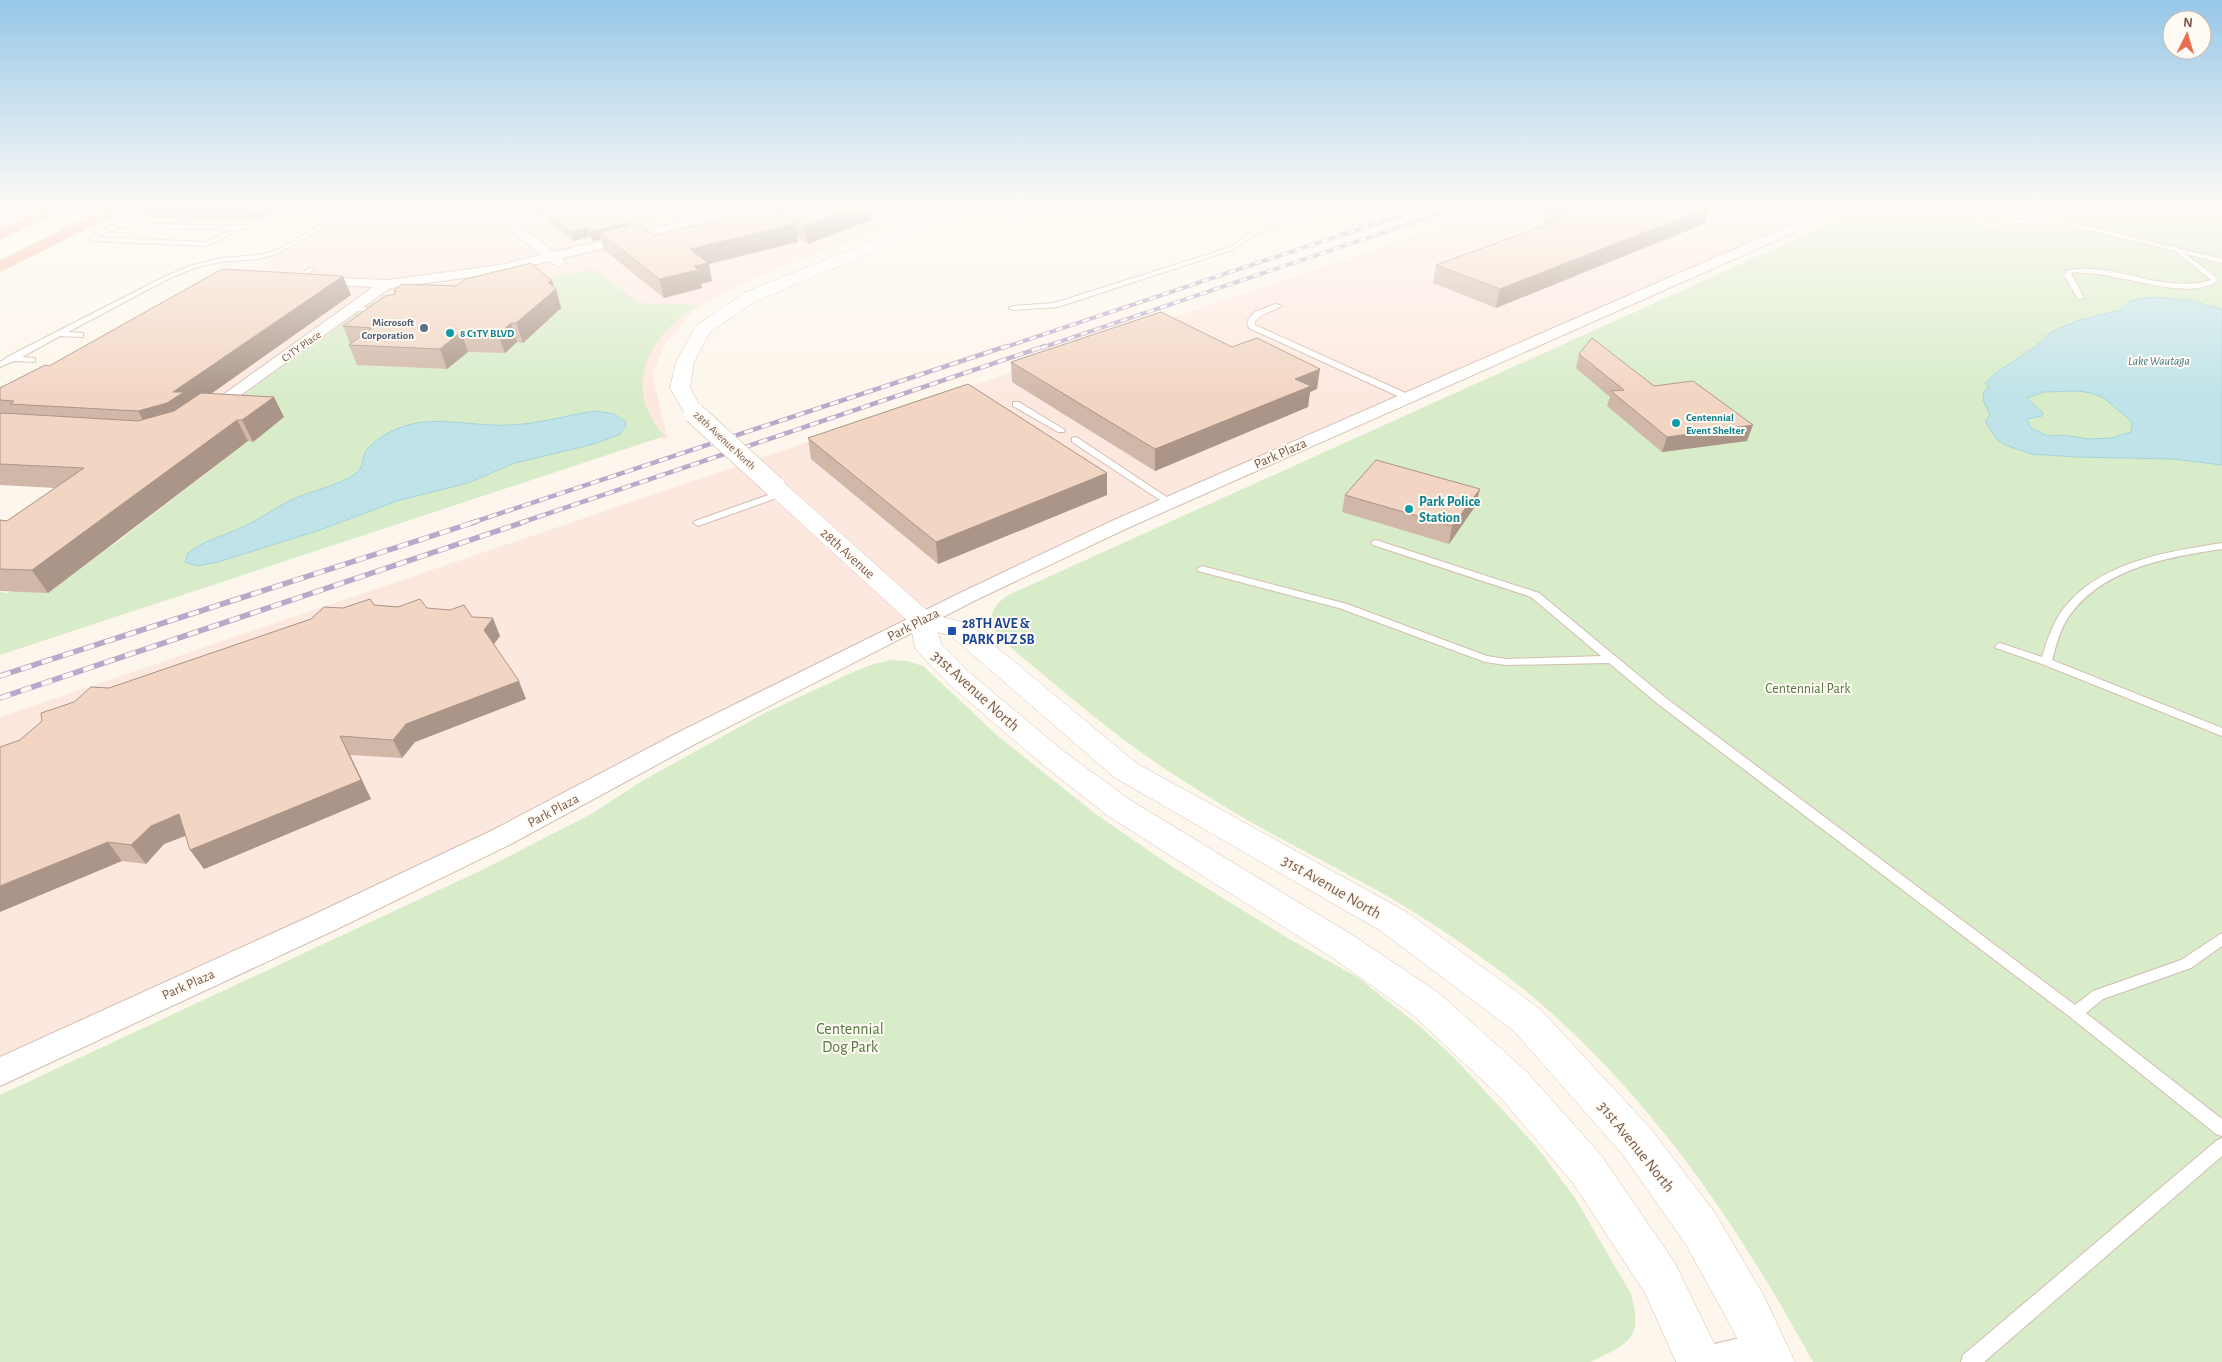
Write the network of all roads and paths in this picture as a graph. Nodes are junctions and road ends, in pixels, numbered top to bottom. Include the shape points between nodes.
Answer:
1 (183, 271) edge
2 (309, 271) edge
3 (488, 271) edge
4 (548, 271) edge
5 (814, 271) edge
6 (1162, 271) edge
7 (1696, 271) edge
8 (2204, 271) edge
9 (295, 279) joint
10 (387, 284) junction
11 (2080, 298) dead end
12 (1278, 306) dead end
13 (1013, 308) dead end
14 (352, 309) junction
15 (388, 311) edge
16 (60, 334) junction
17 (80, 335) dead end
18 (12, 358) junction
19 (32, 360) dead end
20 (0, 365) edge
21 (1407, 397) junction
22 (1016, 404) dead end
23 (211, 410) edge
24 (1061, 430) dead end
25 (1075, 440) dead end
26 (778, 490) junction
27 (1170, 502) junction
28 (698, 524) dead end
29 (1376, 544) dead end
30 (2222, 546) edge
31 (1202, 569) dead end
32 (922, 620) junction
33 (2000, 646) dead end
34 (1611, 659) junction
35 (2046, 662) junction
36 (2222, 732) edge
37 (2222, 939) edge
38 (2075, 1013) junction
39 (0, 1072) edge
40 (2222, 1129) edge
41 (2222, 1146) edge
42 (1769, 1356) edge
43 (1700, 1362) edge
44 (1718, 1362) edge
45 (1970, 1362) edge

1 - 16 lane
2 - 9 lane
3 - 10 street
4 - 10 street via 482,282 430,286
5 - 26 main road, 28th Avenue North, bridge via 750,297 703,329 685,362 680,388 694,413
6 - 13 lane via 1055,305
7 - 21 street, Park Plaza
8 - 11 lane via 2215,281 2204,285 2184,285 2096,272 2068,272
9 - 10 street
10 - 14 street, C1TY Place
12 - 21 lane via 1254,317 1252,326
14 - 15 lane
14 - 23 street, C1TY Place
16 - 17 lane
16 - 18 lane
18 - 19 lane
18 - 20 lane
21 - 27 street, Park Plaza
22 - 24 lane
25 - 27 lane
26 - 28 lane
26 - 32 main road, 28th Avenue
27 - 32 street, Park Plaza
29 - 34 lane via 1535,595
30 - 35 lane via 2150,560 2102,581 2078,599 2061,621
31 - 34 lane via 1343,606 1485,659 1506,662
32 - 39 street, Park Plaza via 687,738 502,837
32 - 42 main road, 31st Avenue North via 960,630 1125,770 1393,921 1527,1020 1637,1142 1700,1228
32 - 43 main road, 31st Avenue North via 928,648 960,680 1052,757 1119,808 1342,946 1426,1004 1513,1084 1592,1176 1660,1278
33 - 35 lane
34 - 38 lane via 1670,708
35 - 36 lane
37 - 38 lane via 2186,964 2098,995
38 - 40 lane
41 - 45 lane
42 - 44 street

